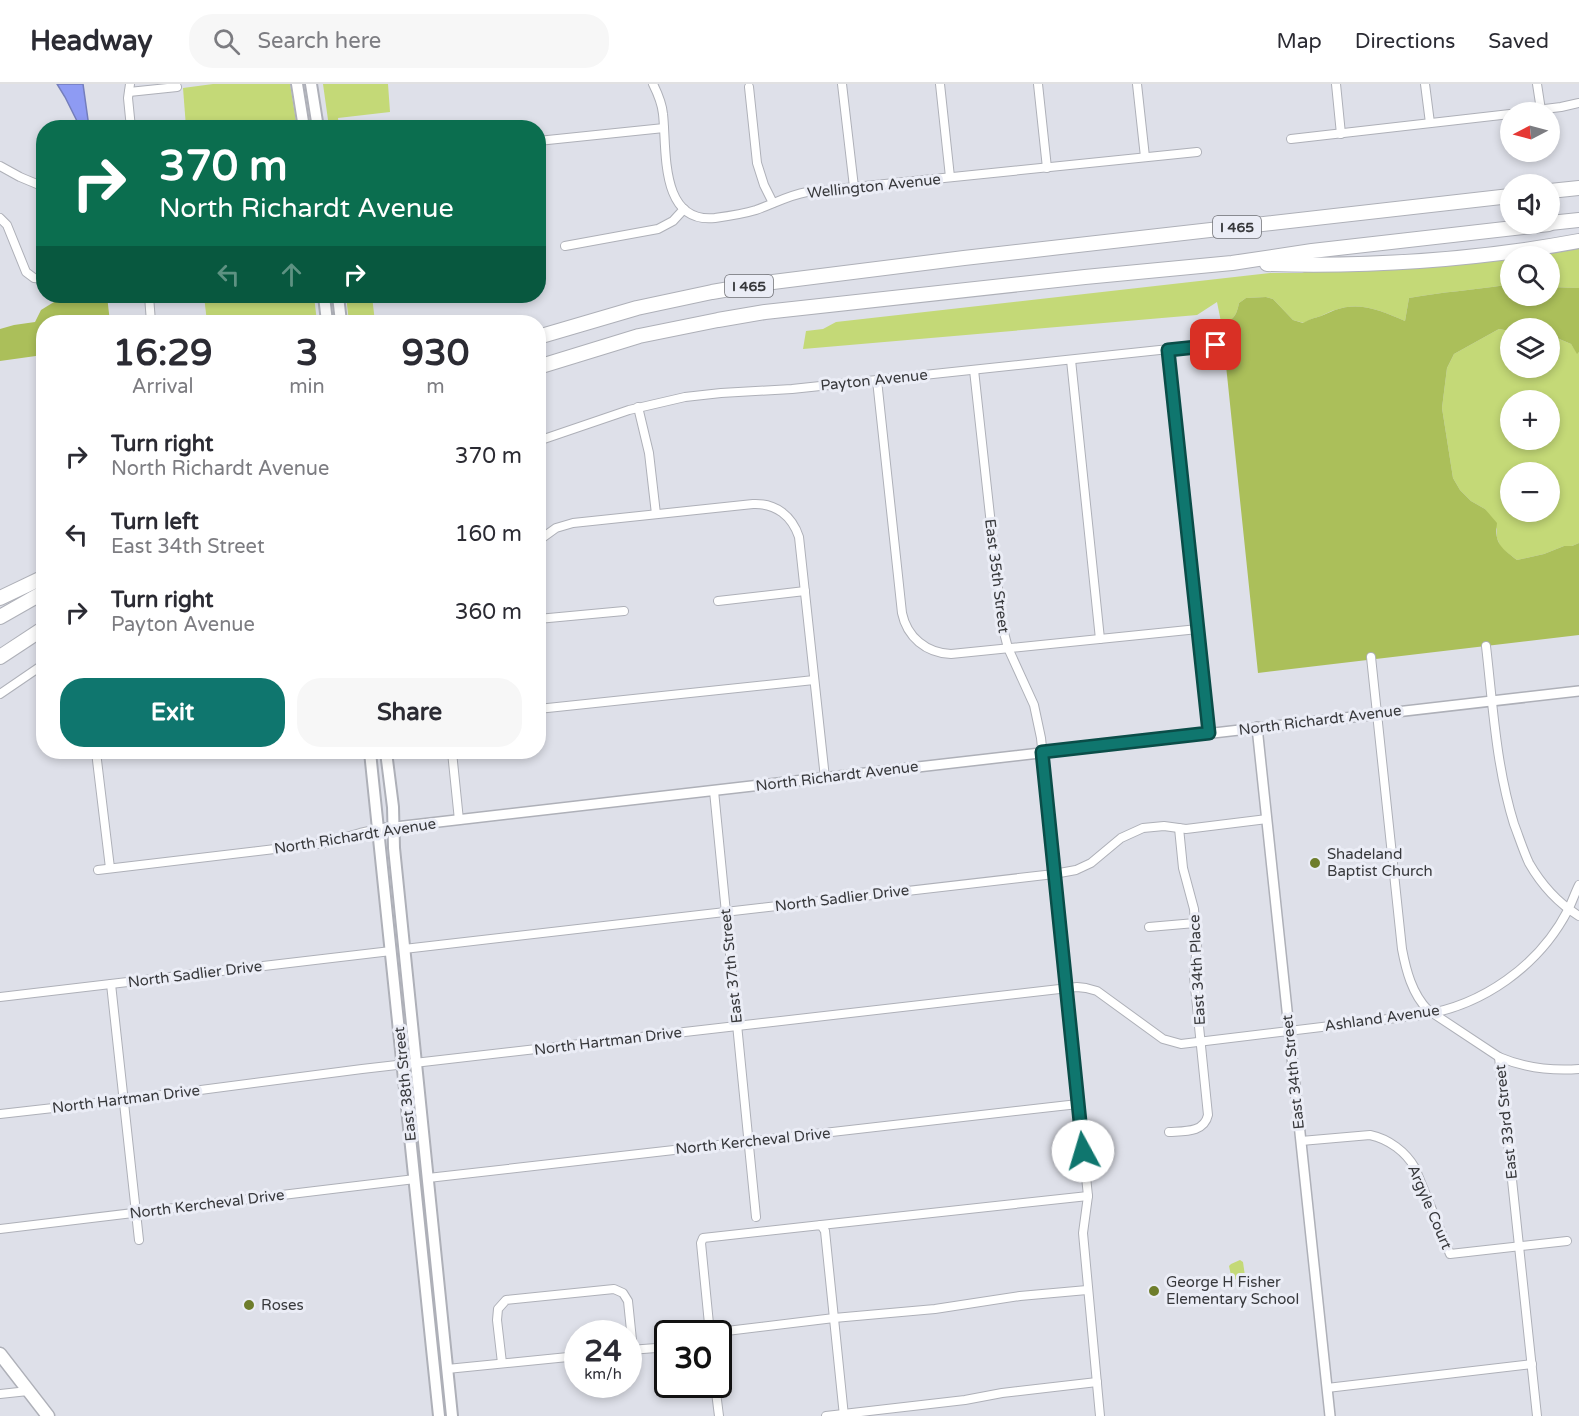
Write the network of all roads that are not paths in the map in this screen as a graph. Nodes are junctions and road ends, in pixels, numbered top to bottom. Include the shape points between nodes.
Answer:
1 (297, 84) edge
2 (311, 84) edge
3 (653, 84) edge
4 (842, 84) edge
5 (940, 84) edge
6 (1038, 84) edge
7 (1137, 84) edge
8 (1336, 84) edge
9 (1425, 84) edge
10 (1537, 84) edge
11 (177, 87) dead end
12 (749, 87) dead end
13 (129, 88) edge
14 (1540, 102) edge
15 (1579, 102) edge
16 (1560, 107) edge
17 (1500, 115) edge
18 (131, 120) edge
19 (303, 120) edge
20 (317, 120) edge
21 (1430, 123) junction
22 (664, 128) junction
23 (1341, 134) junction
24 (1291, 139) dead end
25 (546, 140) edge
26 (1197, 152) dead end
27 (1144, 157) junction
28 (0, 166) edge
29 (1047, 168) junction
30 (950, 177) junction
31 (36, 184) edge
32 (854, 187) junction
33 (1579, 188) edge
34 (1560, 190) edge
35 (1500, 197) edge
36 (773, 203) junction
37 (684, 209) junction
38 (0, 218) edge
39 (1579, 220) edge
40 (1560, 223) edge
41 (1500, 230) edge
42 (1579, 241) edge
43 (565, 246) dead end
44 (1232, 263) junction
45 (36, 278) edge
46 (546, 335) edge
47 (1216, 345) dead end
48 (1168, 350) junction
49 (1071, 360) junction
50 (546, 365) edge
51 (974, 370) junction
52 (877, 380) junction
53 (638, 408) junction
54 (546, 438) edge
55 (656, 514) junction
56 (546, 535) edge
57 (36, 581) edge
58 (805, 591) junction
59 (36, 597) edge
60 (0, 598) edge
61 (718, 601) dead end
62 (624, 611) dead end
63 (0, 617) edge
64 (546, 618) edge
65 (1198, 629) junction
66 (36, 632) edge
67 (36, 633) edge
68 (1100, 639) junction
69 (1486, 646) dead end
70 (1008, 648) junction
71 (0, 652) edge
72 (0, 657) edge
73 (1371, 657) dead end
74 (36, 669) edge
75 (814, 680) junction
76 (1579, 691) edge
77 (0, 694) edge
78 (1492, 701) junction
79 (546, 708) edge
80 (1378, 714) junction
81 (1257, 728) junction
82 (1209, 733) junction
83 (1042, 752) junction
84 (97, 759) edge
85 (371, 759) edge
86 (387, 759) edge
87 (453, 759) edge
88 (825, 778) junction
89 (714, 791) junction
90 (1267, 819) junction
91 (459, 820) junction
92 (394, 827) junction
93 (1179, 828) junction
94 (378, 830) junction
95 (110, 868) junction
96 (98, 870) dead end
97 (1054, 874) junction
98 (1579, 885) edge
99 (1569, 909) junction
100 (726, 912) junction
101 (1579, 916) edge
102 (1196, 923) junction
103 (1149, 927) dead end
104 (404, 949) junction
105 (391, 951) junction
106 (111, 984) junction
107 (1067, 988) junction
108 (0, 997) edge
109 (1432, 1013) junction
110 (737, 1026) junction
111 (1289, 1031) junction
112 (1201, 1042) junction
113 (1499, 1057) junction
114 (416, 1063) junction
115 (403, 1065) junction
116 (1579, 1069) edge
117 (123, 1100) junction
118 (1078, 1104) junction
119 (0, 1114) edge
120 (1169, 1132) dead end
121 (748, 1141) junction
122 (1300, 1141) junction
123 (428, 1178) junction
124 (415, 1179) junction
125 (1088, 1196) junction
126 (137, 1212) junction
127 (756, 1217) dead end
128 (821, 1226) junction
129 (0, 1229) edge
130 (140, 1240) dead end
131 (1567, 1241) dead end
132 (1520, 1246) junction
133 (1087, 1290) junction
134 (834, 1318) junction
135 (629, 1320) edge
136 (709, 1320) edge
137 (732, 1330) edge
138 (0, 1354) edge
139 (564, 1357) edge
140 (502, 1363) junction
141 (1532, 1364) junction
142 (447, 1369) junction
143 (1097, 1382) junction
144 (1327, 1388) junction
145 (28, 1391) junction
146 (0, 1394) edge
147 (717, 1398) edge
148 (844, 1415) edge
149 (48, 1416) edge
150 (439, 1416) edge
151 (452, 1416) edge
152 (719, 1416) edge
153 (826, 1416) edge
154 (1100, 1416) edge
155 (1330, 1416) edge
156 (1537, 1416) edge

1 - 19 main road
2 - 20 main road
3 - 22 street via 662,106
4 - 32 street
5 - 30 street
6 - 29 street
7 - 27 street
8 - 23 street
9 - 21 street
10 - 14 street
11 - 13 street
12 - 36 street via 757,163
13 - 18 street
15 - 16 street
17 - 21 street
21 - 23 street
22 - 25 street
22 - 37 street via 669,182
23 - 24 street
26 - 27 street, Wellington Avenue
27 - 29 street, Wellington Avenue
28 - 31 street
29 - 30 street, Wellington Avenue
30 - 32 street, Wellington Avenue
32 - 36 street, Wellington Avenue via 801,193
33 - 34 highway
35 - 46 highway, I 465 via 765,283 637,308
36 - 37 street, Wellington Avenue via 714,218 700,217
37 - 43 street via 658,229
38 - 45 street via 7,225 26,272
39 - 40 highway, I 465
41 - 44 highway, I 465
42 - 44 highway via 1412,262
44 - 50 highway, I 465 via 765,312 639,336
47 - 48 street, Payton Avenue
48 - 49 street, Payton Avenue
48 - 65 street
49 - 51 street, Payton Avenue
49 - 68 street
51 - 52 street, Payton Avenue
51 - 70 street, East 35th Street via 999,611
52 - 53 street, Payton Avenue via 708,394
52 - 70 street via 905,625 924,647 940,653
53 - 54 street, Payton Avenue
53 - 55 street via 649,453
55 - 56 street via 569,524
55 - 58 street via 756,504 771,506 794,524
57 - 60 highway
58 - 61 street
58 - 75 street
59 - 63 highway
62 - 64 street
65 - 68 street
65 - 82 street
66 - 71 highway
67 - 72 highway
68 - 70 street
69 - 78 street
70 - 83 street, East 35th Street via 1034,705
73 - 80 street, East 33rd Street
74 - 77 street
75 - 79 street
75 - 88 street
76 - 78 street, North Richardt Avenue
78 - 80 street, North Richardt Avenue
78 - 99 street via 1502,774 1522,847 1543,884
80 - 81 street, North Richardt Avenue
80 - 109 street, East 33rd Street via 1405,962 1420,1000
81 - 82 street, North Richardt Avenue
81 - 90 street, East 34th Street
82 - 83 street, North Richardt Avenue
83 - 88 street, North Richardt Avenue
83 - 97 street, East 35th Street
84 - 95 street
85 - 94 main road, East 38th Street
86 - 92 main road, East 38th Street
87 - 91 street
88 - 89 street, North Richardt Avenue
89 - 91 street, North Richardt Avenue
89 - 100 street, East 37th Street
90 - 93 street, North Sadlier Drive
90 - 111 street, East 34th Street
91 - 92 street, North Richardt Avenue
92 - 94 street, North Richardt Avenue
92 - 104 main road, East 38th Street
93 - 97 street, North Sadlier Drive via 1140,829 1121,838 1091,863
93 - 102 street, East 34th Place via 1183,868
94 - 95 street, North Richardt Avenue via 325,843
94 - 105 main road, East 38th Street
95 - 96 street, North Richardt Avenue
97 - 100 street, North Sadlier Drive
97 - 107 street, East 35th Street
98 - 99 street, Ashland Avenue
99 - 101 street
99 - 109 street, Ashland Avenue via 1541,950 1511,977 1474,999
100 - 104 street, North Sadlier Drive
100 - 110 street, East 37th Street
102 - 103 street
102 - 112 street, East 34th Place via 1194,977
104 - 114 main road, East 38th Street
105 - 106 street, North Sadlier Drive
105 - 115 main road, East 38th Street
106 - 108 street, North Sadlier Drive
106 - 117 street
107 - 110 street, North Hartman Drive
107 - 112 street, North Hartman Drive via 1097,991 1165,1040 1181,1044
107 - 118 street, East 35th Street
109 - 111 street, Ashland Avenue
109 - 113 street, East 33rd Street
110 - 114 street, North Hartman Drive
110 - 121 street, East 37th Street
111 - 112 street, Ashland Avenue
111 - 122 street, East 34th Street
112 - 120 street, East 34th Place via 1207,1120 1196,1130
113 - 116 street via 1531,1067
113 - 132 street, East 33rd Street
114 - 115 street, North Hartman Drive
114 - 123 main road, East 38th Street
115 - 117 street, North Hartman Drive
115 - 124 main road, East 38th Street
117 - 119 street, North Hartman Drive
117 - 126 street
118 - 121 street, North Kercheval Drive
118 - 125 street, East 35th Street
121 - 123 street, North Kercheval Drive
121 - 127 street, East 37th Street
122 - 132 street, Argyle Court via 1378,1136 1399,1149 1415,1168 1449,1254
122 - 144 street, East 34th Street
123 - 142 main road, East 38th Street
124 - 126 street, North Kercheval Drive
124 - 150 main road, East 38th Street
125 - 128 street
125 - 133 street, East 35th Street via 1083,1233
126 - 129 street, North Kercheval Drive
126 - 130 street
128 - 134 street via 825,1231
128 - 136 street via 703,1238
131 - 132 street, Argyle Court
132 - 141 street, East 33rd Street
133 - 134 street
133 - 143 street, East 35th Street
134 - 137 street
134 - 148 street
135 - 140 street via 628,1301 614,1289 506,1300 498,1309 497,1320
138 - 145 main road
139 - 140 street
140 - 142 street
141 - 144 street
141 - 156 street, East 33rd Street
142 - 151 main road, East 38th Street
143 - 148 street
143 - 154 street, East 35th Street
144 - 155 street, East 34th Street
145 - 146 street
145 - 149 main road
147 - 152 street
148 - 153 street

